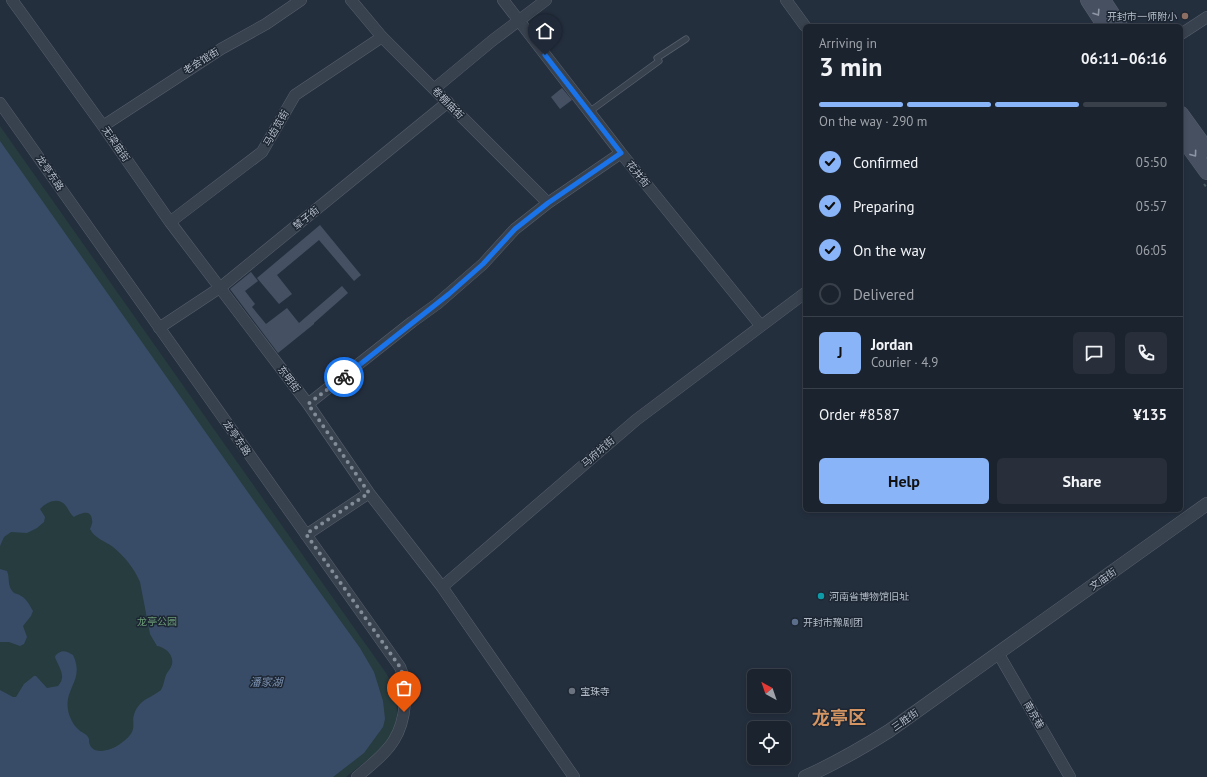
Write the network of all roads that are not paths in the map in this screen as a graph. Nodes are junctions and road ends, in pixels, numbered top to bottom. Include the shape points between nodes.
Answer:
1 (12, 0) edge
2 (301, 0) edge
3 (351, 0) edge
4 (503, 0) edge
5 (546, 0) edge
6 (786, 0) edge
7 (1088, 0) edge
8 (1103, 0) edge
9 (1207, 17) edge
10 (518, 21) junction
11 (804, 24) edge
12 (1104, 24) edge
13 (1119, 24) edge
14 (1183, 33) edge
15 (382, 37) junction
16 (686, 39) dead end
17 (434, 88) junction
18 (448, 102) junction
19 (0, 103) edge
20 (589, 112) junction
21 (1183, 117) edge
22 (103, 126) junction
23 (1183, 139) edge
24 (1207, 150) edge
25 (621, 153) junction
26 (1207, 172) edge
27 (548, 203) junction
28 (170, 222) junction
29 (221, 287) junction
30 (803, 294) edge
31 (761, 326) junction
32 (160, 328) junction
33 (308, 404) junction
34 (369, 493) junction
35 (1207, 504) edge
36 (306, 534) junction
37 (442, 587) junction
38 (998, 653) junction
39 (357, 777) edge
40 (574, 777) edge
41 (805, 777) edge
42 (1070, 777) edge

1 - 22 street, 无梁庙街
2 - 22 street, 老会馆街
3 - 15 street, 卷棚庙街
4 - 10 street, 花井街
5 - 10 street
6 - 11 street
7 -> 12 main road
8 - 13 main road
9 - 14 street
10 - 17 street
10 - 20 street, 花井街
15 - 17 street, 卷棚庙街
15 - 28 street, 马齿苋街 via 295,95 262,152
16 - 20 lane via 657,58 658,61
17 - 18 street, 卷棚庙街
18 - 27 street, 卷棚庙街
18 - 29 street, 辇子街
19 - 32 street, 龙亭东路
20 - 25 street, 花井街
21 - 24 main road
22 - 28 street, 无梁庙街
23 -> 26 main road
25 - 27 street
25 - 31 street, 花井街
27 - 33 street via 515,229 483,264 437,304
28 - 29 street, 无梁庙街
29 - 32 street, 辇子街
29 - 33 street, 东明街
30 - 31 street, 马府坑街
31 - 37 street, 马府坑街 via 636,420
32 - 36 street, 龙亭东路
33 - 34 street, 东明街
34 - 36 street
34 - 37 street, 东明街
35 - 38 street, 文庙街
36 - 39 street, 龙亭东路 via 400,667 404,677 405,703 395,740
37 - 40 street, 东明街
38 - 41 street, 三胜街 via 889,731 856,752
38 - 42 street, 南京巷

